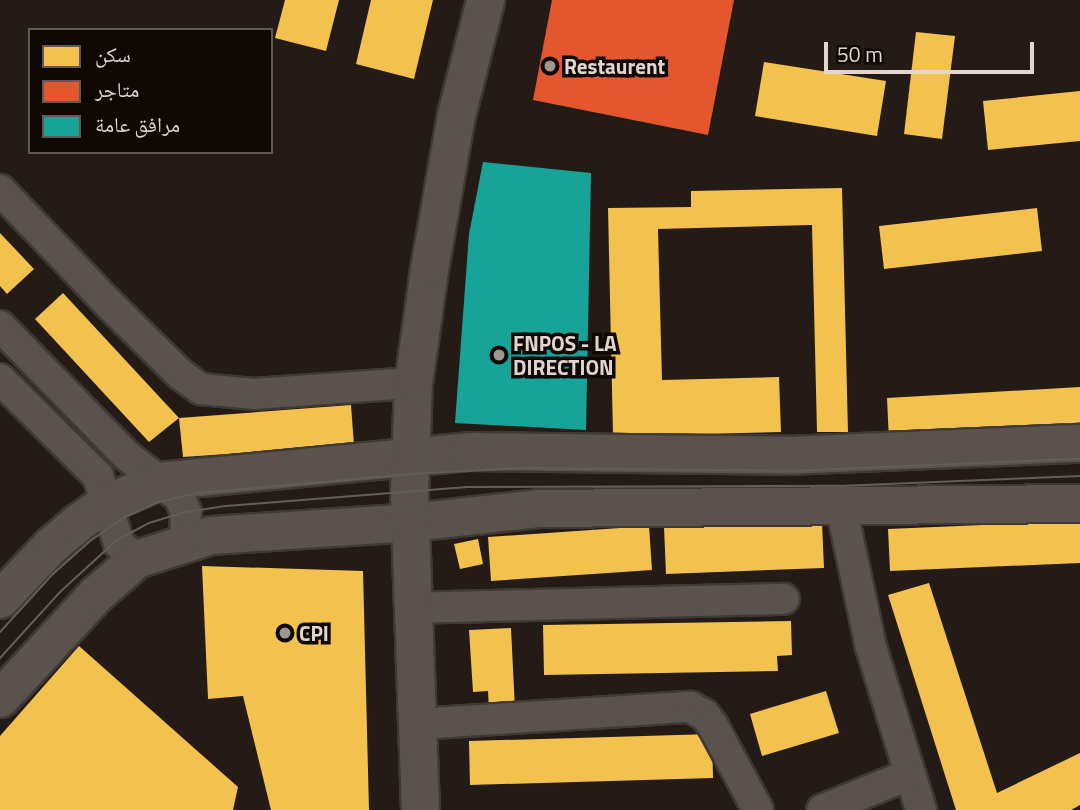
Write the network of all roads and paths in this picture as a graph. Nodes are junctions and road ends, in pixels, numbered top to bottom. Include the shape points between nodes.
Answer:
1 (485, 0) edge
2 (0, 190) edge
3 (0, 326) edge
4 (0, 379) edge
5 (413, 383) junction
6 (1080, 443) edge
7 (408, 457) junction
8 (158, 481) junction
9 (106, 503) junction
10 (1080, 503) edge
11 (841, 506) junction
12 (411, 522) junction
13 (185, 544) junction
14 (136, 559) junction
15 (0, 599) edge
16 (784, 599) dead end
17 (412, 608) junction
18 (0, 698) edge
19 (417, 724) junction
20 (908, 775) junction
21 (421, 810) edge
22 (758, 810) edge
23 (822, 810) edge
24 (921, 810) edge

1 - 5 street via 456,115
2 - 5 street via 106,302 180,374 201,388 254,394
3 - 8 street via 126,455
4 - 9 street via 98,476
5 - 7 street
6 - 7 street via 788,456 471,451
7 - 8 street
7 - 12 street
8 - 9 street
8 - 13 street via 179,497 186,512
9 - 14 street via 119,544
9 - 15 street via 50,546
10 - 11 street
11 - 12 street via 540,508
11 - 20 street via 871,647
12 - 13 street via 211,535
12 - 17 street
13 - 14 street
14 - 18 street via 96,594
16 - 17 street
17 - 19 street
19 - 21 street
19 - 22 street via 690,707 708,719
20 - 23 street
20 - 24 street

